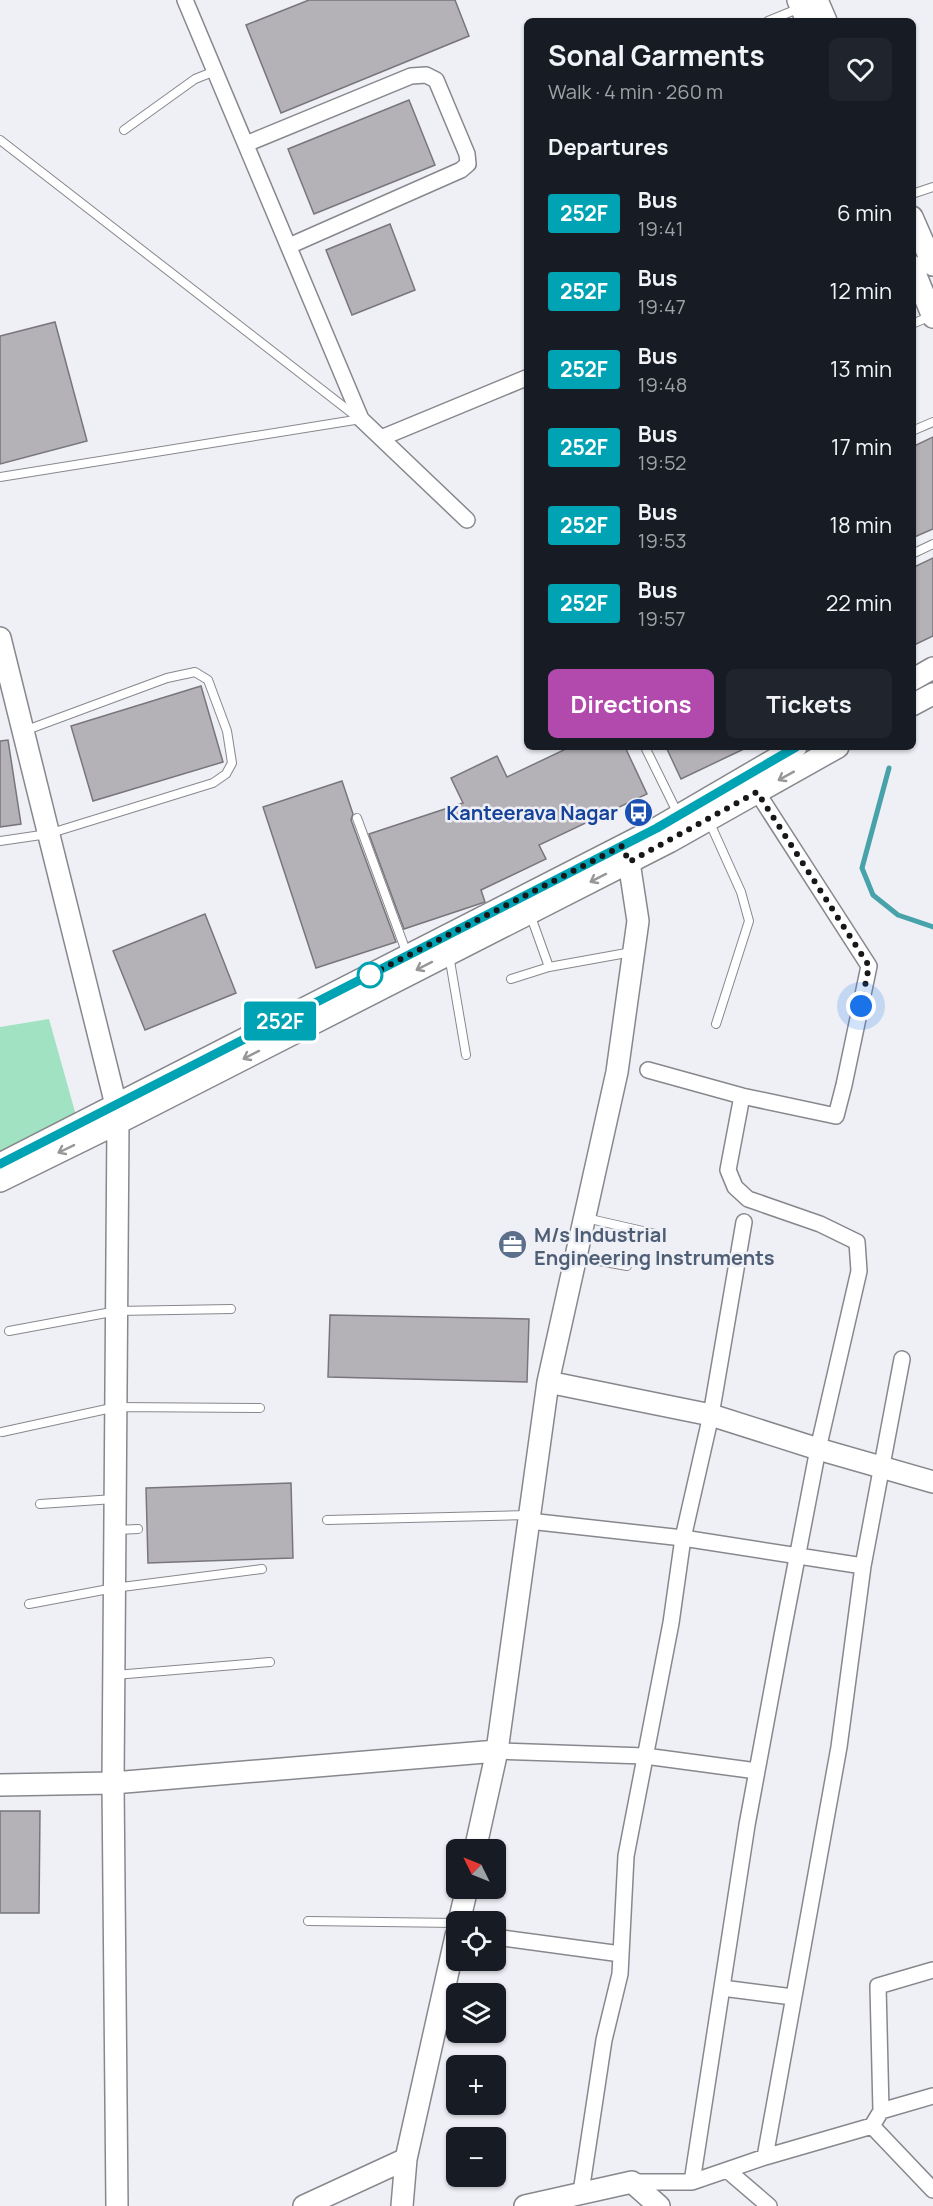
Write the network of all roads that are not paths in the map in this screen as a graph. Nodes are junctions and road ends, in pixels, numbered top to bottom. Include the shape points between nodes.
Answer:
1 (185, 0) edge
2 (808, 6) edge
3 (776, 18) edge
4 (822, 18) edge
5 (215, 71) junction
6 (124, 130) dead end
7 (0, 140) edge
8 (246, 144) junction
9 (933, 187) edge
10 (916, 193) edge
11 (916, 226) edge
12 (289, 246) junction
13 (933, 265) edge
14 (916, 276) edge
15 (933, 316) edge
16 (916, 322) edge
17 (524, 379) edge
18 (361, 419) junction
19 (933, 422) edge
20 (916, 429) edge
21 (381, 438) junction
22 (0, 477) edge
23 (467, 519) dead end
24 (933, 544) edge
25 (916, 552) edge
26 (0, 638) edge
27 (933, 668) edge
28 (916, 678) edge
29 (933, 694) edge
30 (916, 703) edge
31 (23, 731) junction
32 (646, 750) edge
33 (791, 750) edge
34 (833, 750) edge
35 (757, 792) junction
36 (678, 816) junction
37 (357, 818) dead end
38 (708, 820) junction
39 (48, 834) junction
40 (0, 841) edge
41 (625, 854) junction
42 (529, 913) junction
43 (634, 951) junction
44 (449, 954) junction
45 (408, 956) junction
46 (549, 967) junction
47 (511, 979) dead end
48 (716, 1024) dead end
49 (466, 1055) dead end
50 (648, 1070) dead end
51 (742, 1096) junction
52 (117, 1114) junction
53 (0, 1164) edge
54 (0, 1181) edge
55 (585, 1218) junction
56 (744, 1222) dead end
57 (656, 1234) dead end
58 (576, 1257) junction
59 (627, 1266) dead end
60 (231, 1310) dead end
61 (117, 1311) junction
62 (9, 1331) dead end
63 (902, 1359) dead end
64 (548, 1383) junction
65 (116, 1407) junction
66 (260, 1408) dead end
67 (711, 1415) junction
68 (2, 1432) dead end
69 (818, 1449) junction
70 (882, 1468) junction
71 (933, 1482) edge
72 (115, 1499) junction
73 (40, 1504) dead end
74 (530, 1518) junction
75 (327, 1520) dead end
76 (138, 1528) dead end
77 (115, 1530) junction
78 (683, 1538) junction
79 (798, 1556) junction
80 (863, 1566) junction
81 (262, 1569) dead end
82 (114, 1588) junction
83 (29, 1604) dead end
84 (270, 1662) dead end
85 (114, 1676) junction
86 (497, 1751) junction
87 (645, 1756) junction
88 (757, 1771) junction
89 (113, 1783) junction
90 (0, 1785) edge
91 (477, 1839) edge
92 (308, 1922) dead end
93 (446, 1922) edge
94 (506, 1938) edge
95 (621, 1954) junction
96 (933, 1970) edge
97 (448, 1971) edge
98 (722, 1988) junction
99 (794, 1997) junction
100 (933, 2096) edge
101 (881, 2111) junction
102 (872, 2126) junction
103 (765, 2157) junction
104 (406, 2159) junction
105 (727, 2170) junction
106 (632, 2182) junction
107 (692, 2182) junction
108 (933, 2190) edge
109 (574, 2198) edge
110 (117, 2206) edge
111 (304, 2206) edge
112 (402, 2206) edge
113 (525, 2206) edge
114 (659, 2206) edge
115 (769, 2206) edge

1 - 5 street
2 - 3 lane
2 - 4 street
5 - 6 lane via 195,79
5 - 8 street
7 - 18 lane
8 - 12 street
8 - 12 street via 411,76 426,75 436,80 468,164
9 - 10 lane
11 - 13 street
12 - 18 street
14 - 15 street
15 - 16 lane
17 - 21 street
18 - 21 street
18 - 22 lane
19 - 20 lane
21 - 23 street
24 - 25 lane
26 - 31 street
27 - 28 street
29 - 30 street
31 - 39 street
31 - 39 lane via 167,678 195,672 208,680 226,730 232,763 226,774 213,783
32 - 36 lane
33 - 36 street
34 -> 35 street
35 - 38 street
35 - 51 street via 869,966 836,1116
36 - 41 street
37 - 45 lane
38 - 41 street
38 - 48 lane via 741,892 748,921
39 - 40 lane
39 - 52 street
41 -> 42 street
41 - 43 street via 638,921
41 - 45 street
42 - 44 street
42 - 46 lane
43 - 46 lane
43 - 55 street via 617,1072
44 - 49 lane
44 -> 52 street
45 - 52 street
46 - 47 lane
50 - 51 street
51 - 69 street via 728,1170 735,1187 748,1200 820,1224 857,1242 859,1271
52 - 53 street
52 -> 54 street
52 - 61 street
55 - 57 lane
55 - 58 street
56 - 67 street
58 - 59 lane
58 - 64 street
60 - 61 lane
61 - 62 lane
61 - 65 street
63 - 70 street
64 - 67 street
64 - 74 street
65 - 66 lane
65 - 68 lane
65 - 72 street
67 - 69 street
67 - 78 street
69 - 70 street
69 - 79 street
70 - 71 street
70 - 80 street
72 - 73 lane
72 - 77 street
74 - 75 lane
74 - 78 street
74 - 86 street
76 - 77 lane
77 - 82 street
78 - 79 street
78 - 87 street
79 - 80 street
79 - 88 street
80 - 99 street via 839,1747
81 - 82 lane
82 - 83 lane
82 - 85 street
84 - 85 lane
85 - 89 street
86 - 87 street
86 - 89 street
86 - 91 street
87 - 88 street
87 - 95 street via 626,1856
88 - 98 street
89 - 90 street
89 - 110 street
92 - 93 lane
94 - 95 street
95 - 109 street
96 - 101 street via 878,1986
97 - 104 street
98 - 99 street
98 - 107 street
99 - 103 street
100 - 101 street
101 - 102 street
102 - 103 street
102 - 108 street
103 - 105 street
104 - 111 street
104 - 112 street
105 - 107 street
105 - 115 street
106 - 107 street
106 - 109 street
106 - 114 street
109 - 113 street

